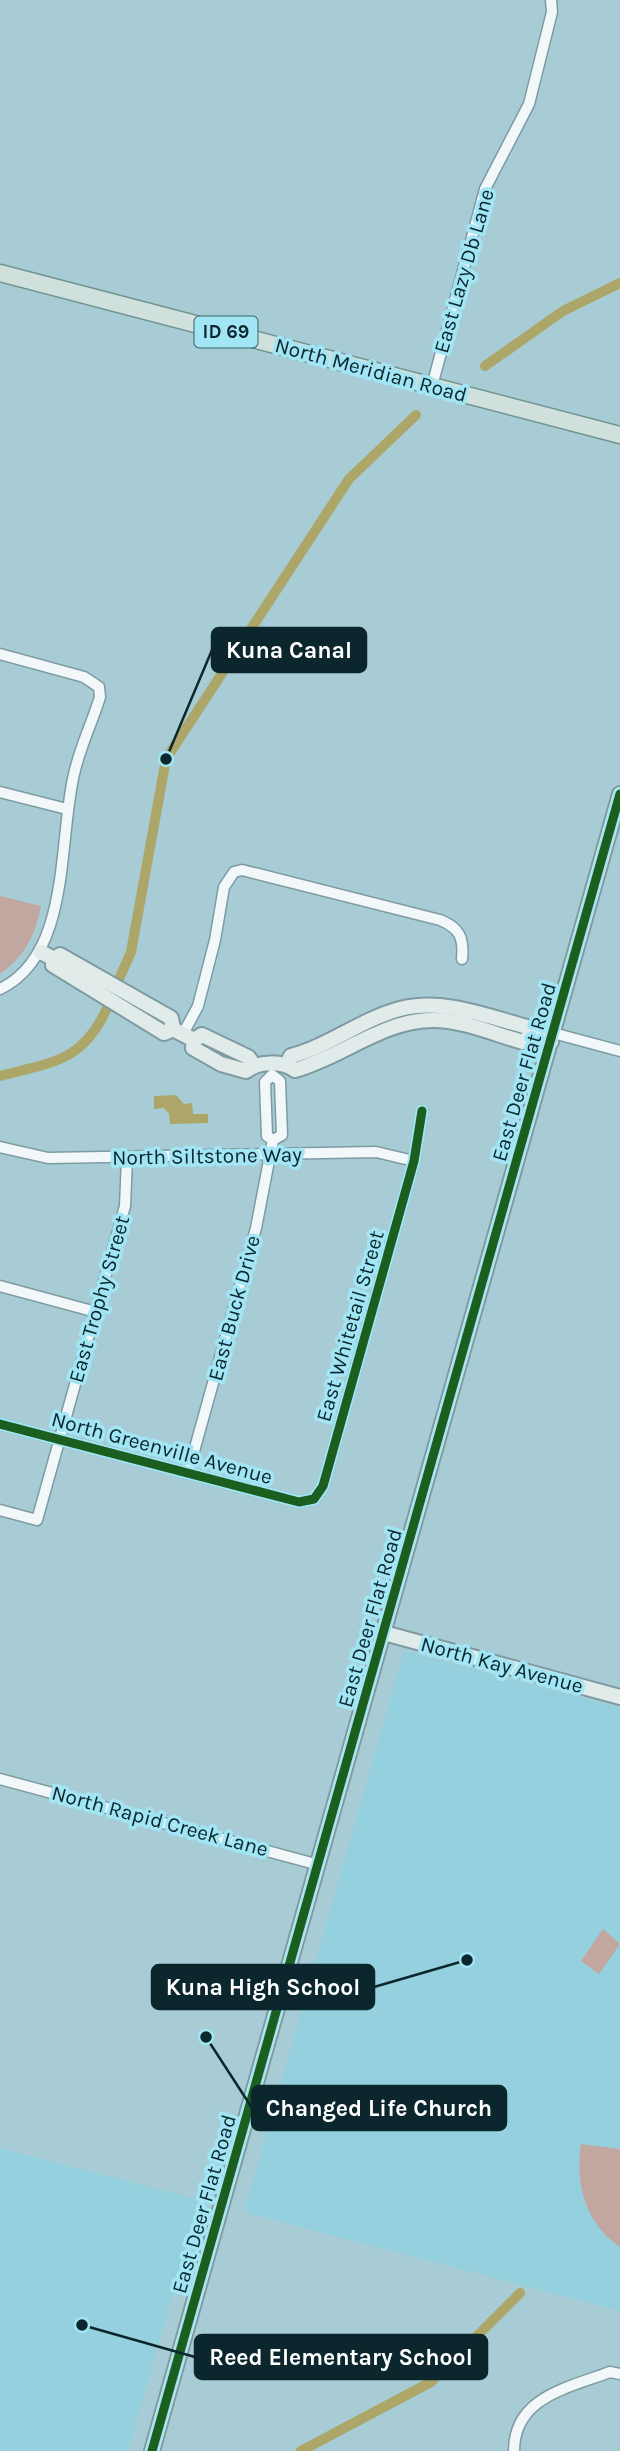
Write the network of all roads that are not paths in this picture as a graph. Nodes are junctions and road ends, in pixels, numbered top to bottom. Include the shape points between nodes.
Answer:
1 (551, 0) edge
2 (0, 273) edge
3 (432, 386) junction
4 (620, 435) edge
5 (0, 654) edge
6 (0, 792) edge
7 (620, 794) edge
8 (67, 809) junction
9 (41, 952) junction
10 (462, 959) dead end
11 (0, 989) edge
12 (183, 1034) junction
13 (552, 1037) junction
14 (620, 1051) edge
15 (277, 1068) junction
16 (422, 1111) dead end
17 (273, 1140) junction
18 (0, 1147) edge
19 (272, 1154) junction
20 (127, 1158) junction
21 (414, 1161) junction
22 (0, 1286) edge
23 (96, 1312) junction
24 (0, 1424) edge
25 (59, 1439) junction
26 (188, 1473) junction
27 (314, 1499) joint
28 (0, 1510) edge
29 (384, 1633) junction
30 (620, 1697) edge
31 (0, 1779) edge
32 (319, 1865) junction
33 (620, 2374) edge
34 (152, 2451) edge
35 (514, 2451) edge

1 - 3 street, East Lazy Db Lane via 529,104 485,189
2 - 3 main road, North Meridian Road / ID 69
3 - 4 main road, North Meridian Road / ID 69
5 - 8 street via 84,677 99,687 100,697
6 - 8 street
7 - 13 main road, East Deer Flat Road
8 - 9 street via 52,921
9 - 11 street via 17,981
9 - 12 main road via 54,959 60,955 172,1018
10 - 12 street via 460,933 440,920 249,870 234,872 224,887 198,1006
12 - 15 main road via 202,1035 248,1057 254,1065
13 - 14 street
13 - 15 main road via 531,1036 527,1027 466,1010 418,1006 383,1016 291,1056
13 - 29 main road, East Deer Flat Road
15 - 17 street, East Buck Drive via 282,1135
15 - 17 street, East Buck Drive via 265,1082 267,1136
16 - 21 street, East Whitetail Street
17 - 19 street, East Buck Drive
18 - 20 street, North Siltstone Way via 48,1158
19 - 20 street, North Siltstone Way
19 - 21 street, North Siltstone Way via 376,1152
19 - 26 street, East Buck Drive
20 - 23 street, East Trophy Street via 127,1197
21 - 27 street, East Whitetail Street via 323,1486
22 - 23 street
23 - 25 street, East Trophy Street
24 - 25 street, North Greenville Avenue
25 - 26 street, North Greenville Avenue
25 - 28 street, East Trophy Street via 37,1520
26 - 27 street, North Greenville Avenue via 299,1502
29 - 30 main road, North Kay Avenue
29 - 32 main road, East Deer Flat Road
31 - 32 street, North Rapid Creek Lane
32 - 34 main road, East Deer Flat Road
33 - 35 street via 610,2372 532,2405 521,2417

